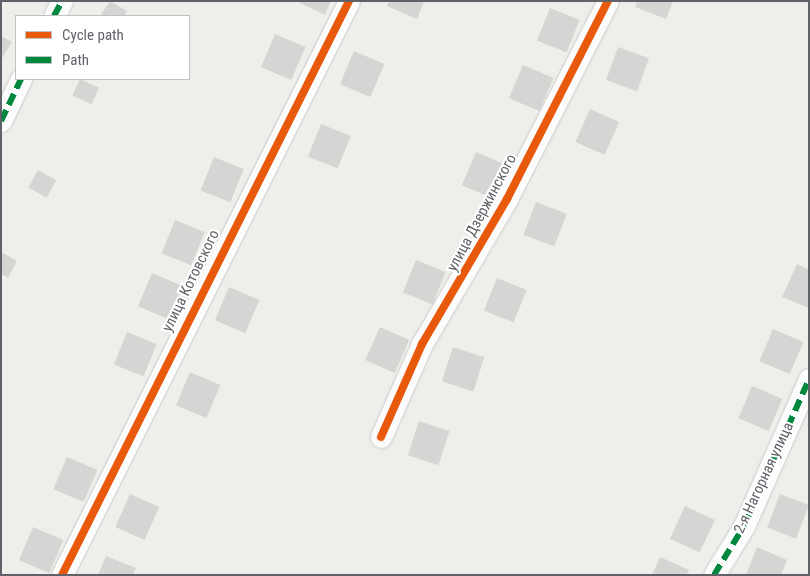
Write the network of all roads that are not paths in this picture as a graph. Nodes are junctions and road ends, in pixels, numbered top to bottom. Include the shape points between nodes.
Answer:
1 (62, 1) edge
2 (349, 1) edge
3 (608, 1) edge
4 (55, 15) edge
5 (21, 80) edge
6 (1, 121) edge
7 (809, 379) edge
8 (381, 437) dead end
9 (62, 575) edge
10 (714, 575) edge

1 - 4 street
2 - 9 street, улица Котовского
3 - 8 street, улица Дзержинского via 507,199 422,344
5 - 6 street
7 - 10 street, 2-я Нагорная улица via 744,526

